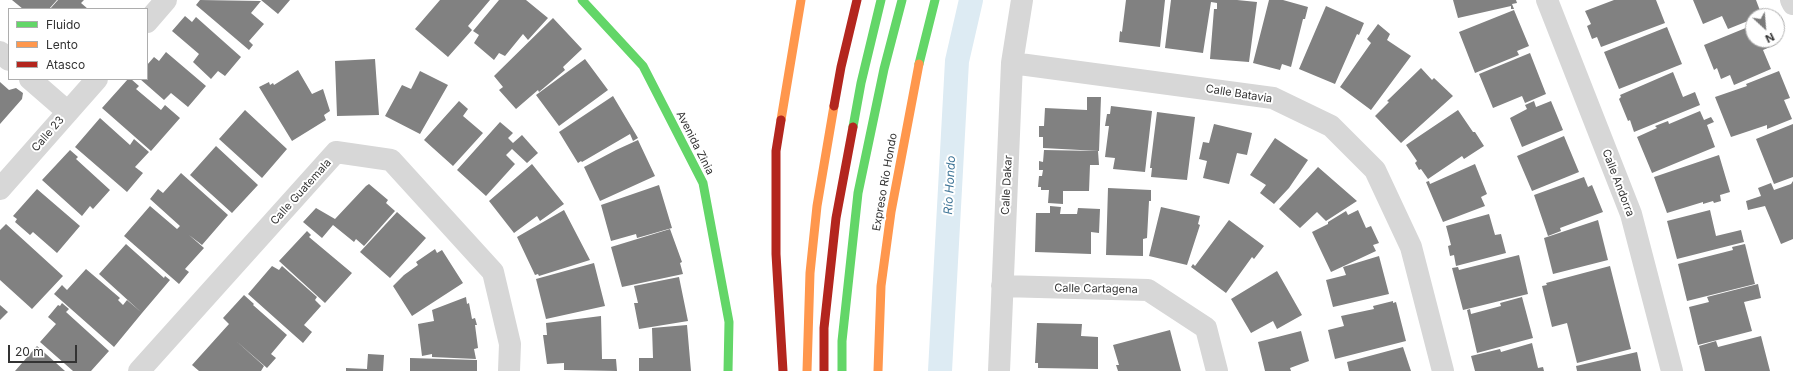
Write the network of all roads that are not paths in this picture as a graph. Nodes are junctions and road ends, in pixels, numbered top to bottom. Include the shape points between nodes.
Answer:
1 (166, 0) edge
2 (582, 0) edge
3 (801, 0) edge
4 (857, 0) edge
5 (881, 0) edge
6 (902, 0) edge
7 (934, 0) edge
8 (1022, 0) edge
9 (1547, 0) edge
10 (1791, 0) edge
11 (1793, 4) edge
12 (148, 21) edge
13 (0, 52) edge
14 (8, 59) edge
15 (1012, 62) junction
16 (31, 80) edge
17 (96, 80) edge
18 (68, 112) junction
19 (0, 189) edge
20 (1002, 286) junction
21 (139, 371) edge
22 (509, 371) edge
23 (728, 371) edge
24 (783, 371) edge
25 (807, 371) edge
26 (824, 371) edge
27 (842, 371) edge
28 (878, 371) edge
29 (999, 371) edge
30 (1217, 371) edge
31 (1443, 371) edge
32 (1672, 371) edge

1 - 12 street
2 - 23 main road, Avenida Zinia via 643,66 702,183 729,322
3 - 24 main road via 776,151 776,254
4 - 25 main road via 841,67 817,206 810,273
5 - 26 main road via 861,83 836,218 824,328
6 - 27 main road via 884,69 858,193 842,341
7 - 28 main road, Expreso Río Hondo via 891,212 881,286
8 - 15 street, Calle Dakar
9 - 32 street, Calle Andorra via 1631,214
10 - 11 street
13 - 14 street
15 - 20 street, Calle Dakar
15 - 31 street, Calle Batavia via 1273,98 1331,126 1375,170 1411,247
16 - 18 street
17 - 18 street, Calle 23
18 - 19 street, Calle 23
20 - 29 street, Calle Dakar
20 - 30 street, Calle Cartagena via 1148,290 1206,328
21 - 22 street, Calle Guatemala via 336,152 390,160 493,272 510,344

